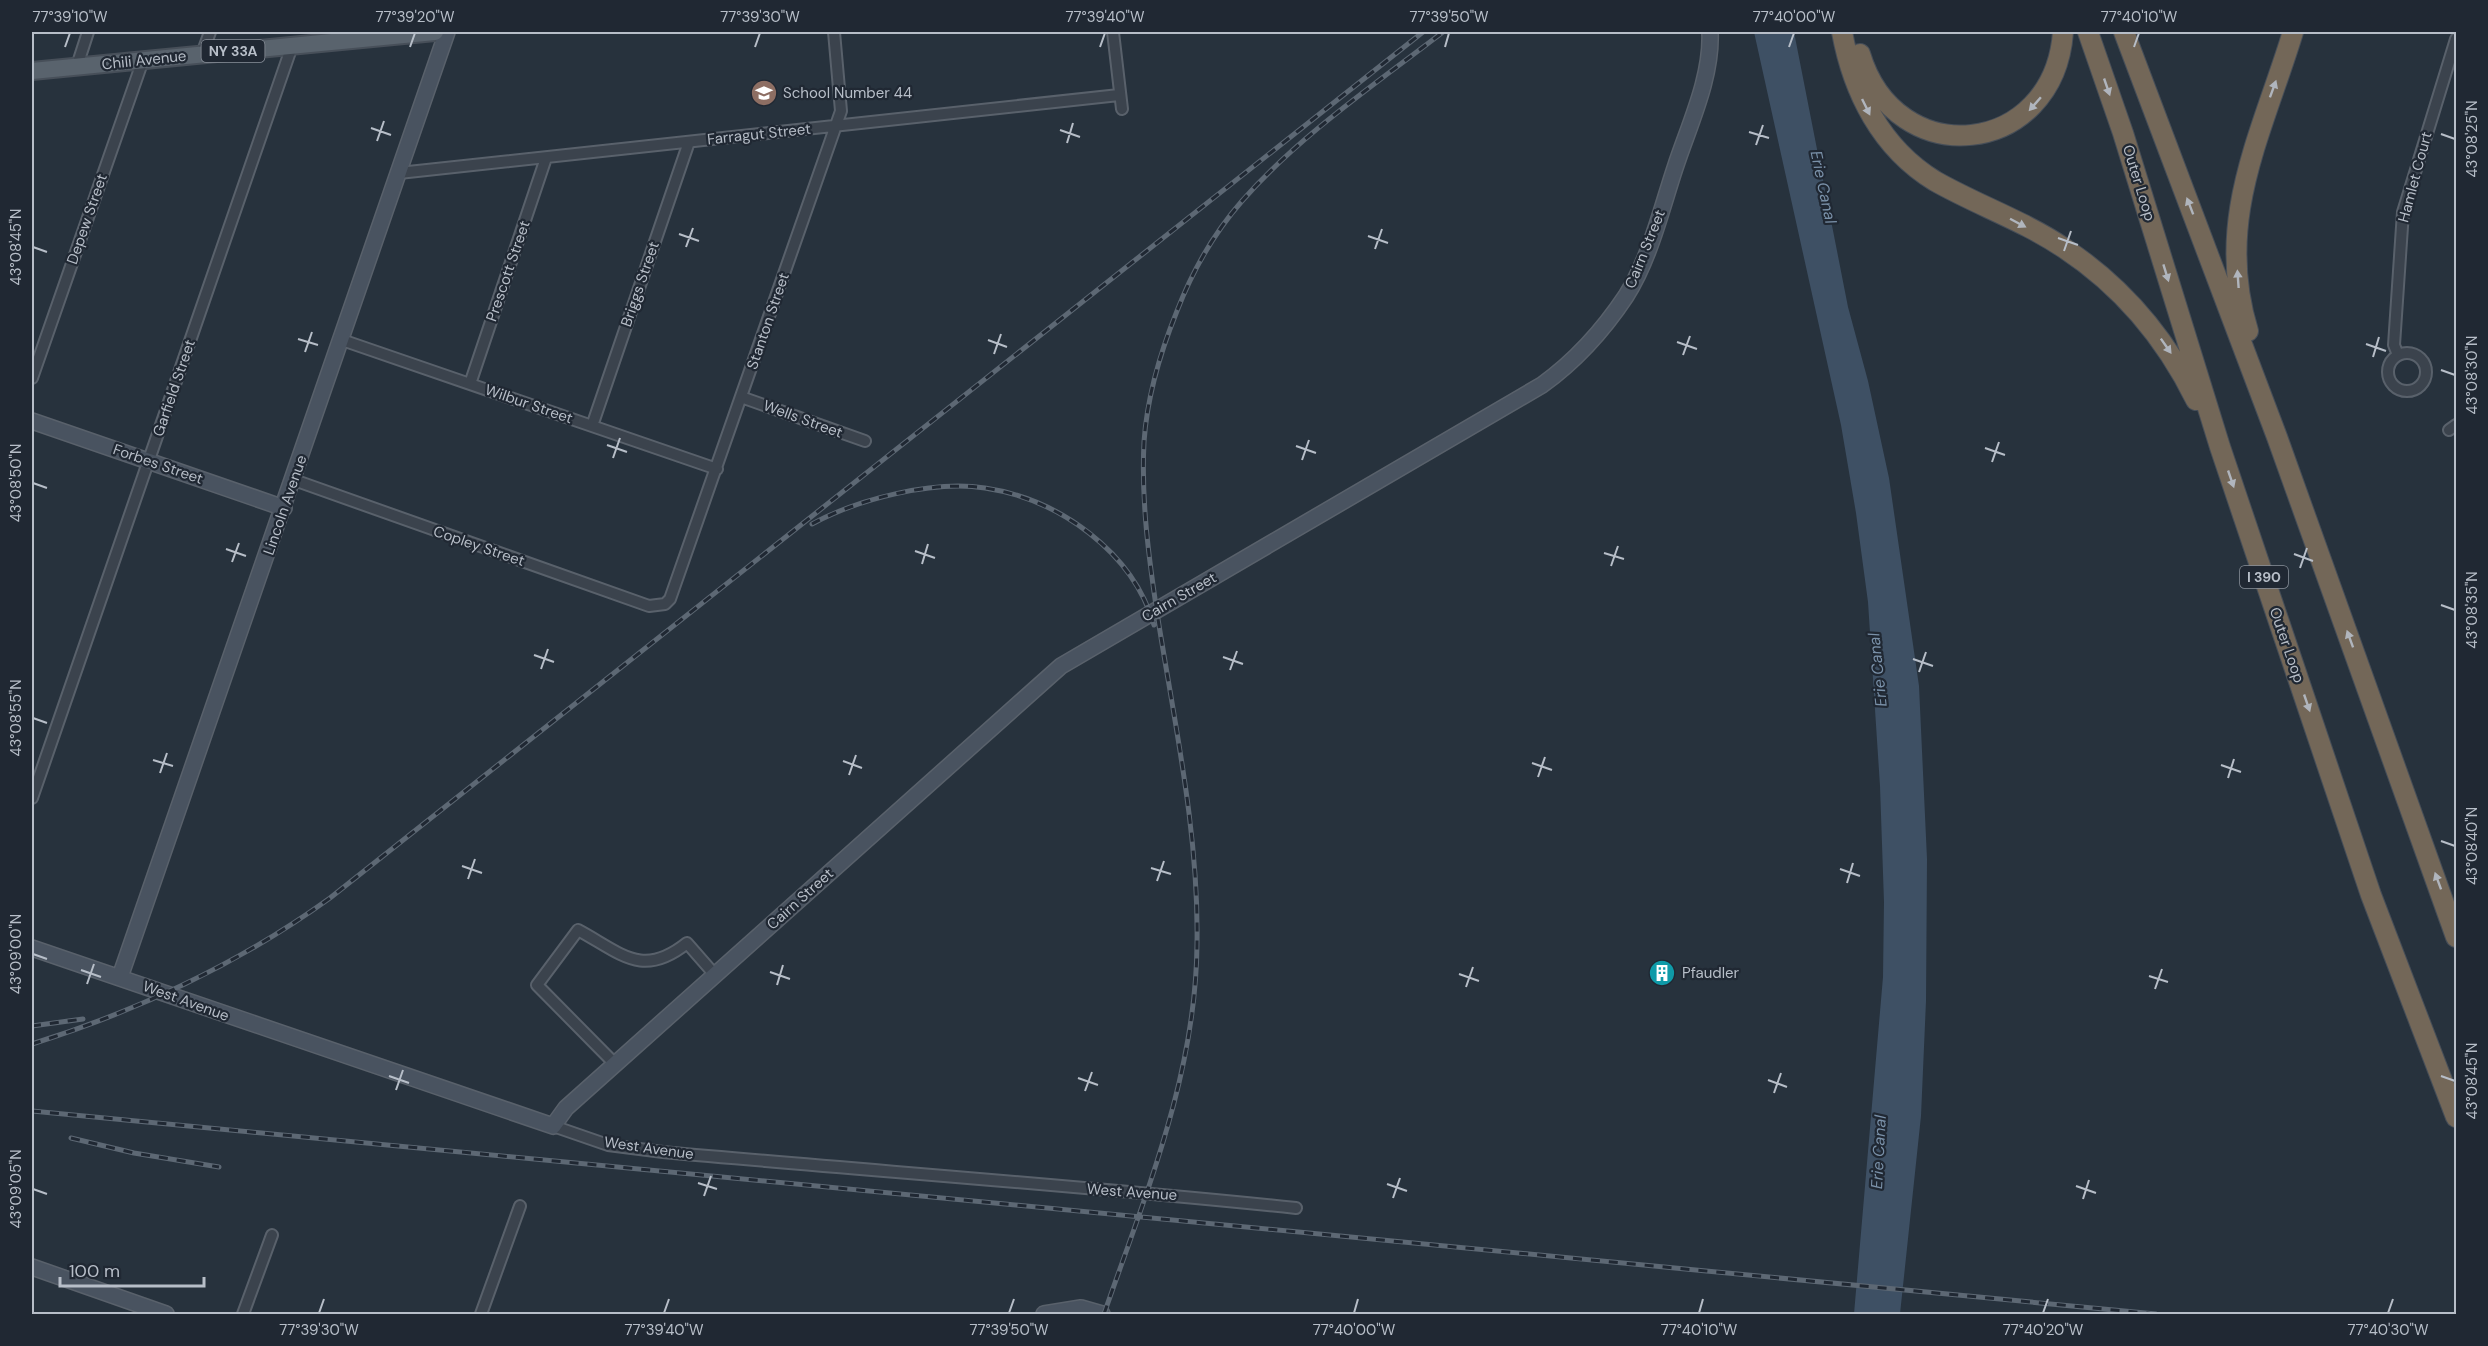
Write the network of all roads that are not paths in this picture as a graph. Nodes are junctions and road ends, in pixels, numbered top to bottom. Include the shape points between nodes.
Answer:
1 (88, 32) edge
2 (210, 32) edge
3 (435, 32) edge
4 (447, 32) edge
5 (834, 32) edge
6 (1113, 32) edge
7 (1710, 32) edge
8 (1842, 32) edge
9 (1855, 32) edge
10 (2063, 32) edge
11 (2088, 32) edge
12 (2124, 32) edge
13 (2293, 32) edge
14 (2457, 39) edge
15 (292, 45) junction
16 (202, 54) junction
17 (143, 60) junction
18 (77, 66) junction
19 (32, 71) edge
20 (1119, 95) junction
21 (1122, 109) dead end
22 (836, 126) junction
23 (689, 142) junction
24 (546, 158) junction
25 (399, 173) junction
26 (342, 340) junction
27 (2398, 355) dead end
28 (32, 378) edge
29 (470, 384) junction
30 (741, 397) junction
31 (32, 421) edge
32 (592, 426) junction
33 (2277, 437) junction
34 (865, 441) dead end
35 (2220, 447) junction
36 (149, 461) junction
37 (717, 469) junction
38 (294, 480) junction
39 (284, 508) junction
40 (665, 604) joint
41 (32, 798) edge
42 (2457, 937) edge
43 (32, 948) edge
44 (715, 975) junction
45 (120, 978) junction
46 (615, 1064) junction
47 (2457, 1117) edge
48 (553, 1126) junction
49 (520, 1206) dead end
50 (1296, 1208) dead end
51 (272, 1235) dead end
52 (32, 1267) edge
53 (166, 1314) edge
54 (243, 1314) edge
55 (480, 1314) edge
56 (1044, 1314) edge
57 (1102, 1314) edge

1 - 18 street
2 - 16 street
3 - 15 main road, Chili Avenue / NY 33A
4 - 25 street, Lincoln Avenue
5 - 22 street, Stanton Street via 842,103
6 - 20 street
7 - 44 street, Cairn Street via 1706,72 1649,246 1621,302 1595,337 1542,385 1061,666
8 -> 35 highway via 1863,100 1873,120 1900,152 1935,180 2062,246 2121,292 2170,352
10 -> 9 highway via 2050,83 2029,111 2000,129 1973,135 1947,135 1918,127 1889,107 1865,71
11 -> 35 highway, Outer Loop / I 390 via 2124,133
33 -> 12 highway
33 -> 13 highway via 2239,291 2237,226 2247,168
14 - 27 street, Hamlet Court via 2403,213 2394,345
15 - 16 main road, Chili Avenue / NY 33A
15 - 36 street, Garfield Street
16 - 17 main road, Chili Avenue / NY 33A
17 - 18 main road, Chili Avenue / NY 33A
17 - 28 street, Depew Street
18 - 19 main road, Chili Avenue / NY 33A
20 - 21 street
20 - 22 street, Farragut Street
22 - 23 street, Farragut Street
22 - 30 street, Stanton Street
23 - 24 street, Farragut Street
23 - 32 street, Briggs Street
24 - 25 street, Farragut Street
24 - 29 street, Prescott Street
25 - 26 street, Lincoln Avenue
26 - 29 street, Wilbur Street
26 - 38 street, Lincoln Avenue
29 - 32 street, Wilbur Street
30 - 34 street, Wells Street
30 - 37 street, Stanton Street
31 - 36 street, Forbes Street
32 - 37 street, Wilbur Street
42 -> 33 highway
35 -> 47 highway, Outer Loop / I 390 via 2371,895
36 - 39 street, Forbes Street
36 - 41 street, Garfield Street
37 - 40 street, Stanton Street
38 - 39 street, Lincoln Avenue
38 - 40 street, Copley Street via 650,606
39 - 45 street, Lincoln Avenue
43 - 45 street, West Avenue
44 - 46 street, Cairn Street
44 - 46 street via 687,943 664,959 646,962 628,957 578,930 537,985
45 - 48 street, West Avenue
46 - 48 street, Cairn Street via 566,1108
48 - 50 street, West Avenue via 608,1144 663,1152
49 - 55 street
51 - 54 street
52 - 53 street
56 - 57 street via 1071,1308

